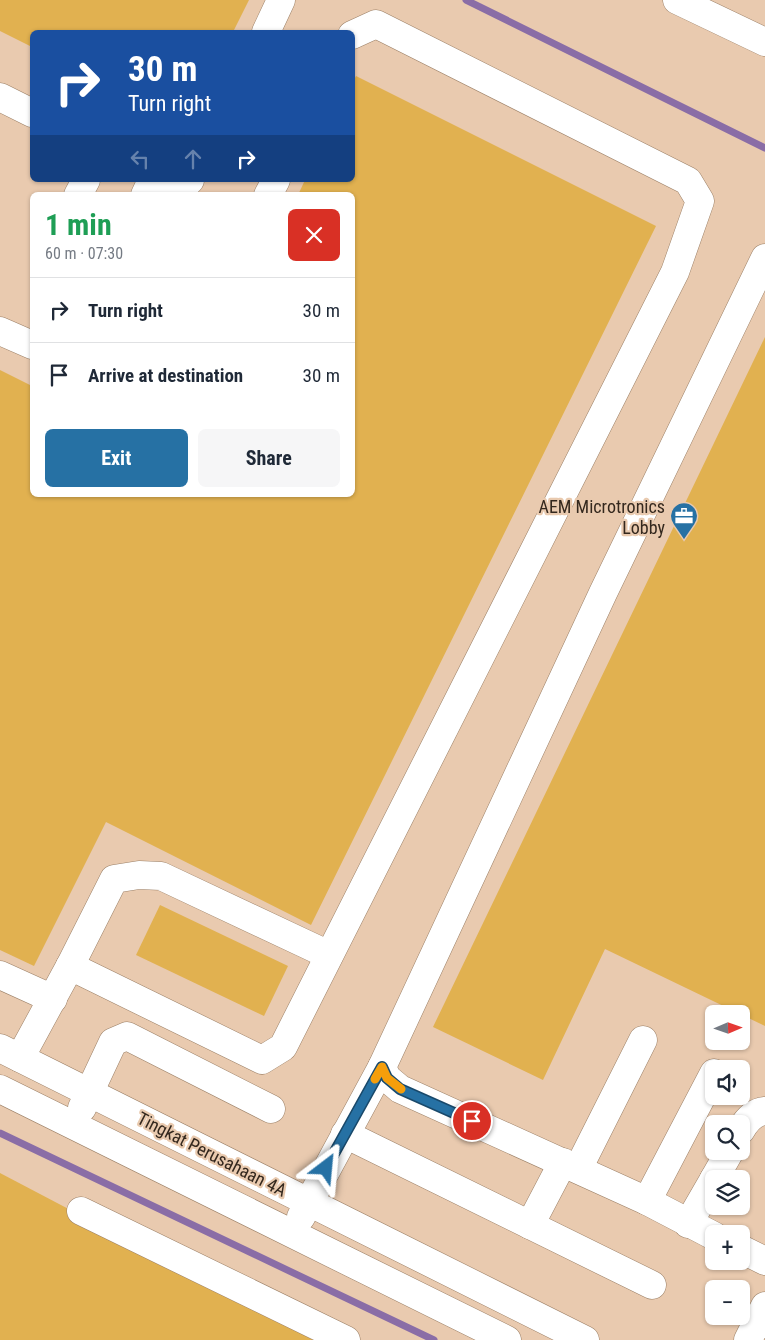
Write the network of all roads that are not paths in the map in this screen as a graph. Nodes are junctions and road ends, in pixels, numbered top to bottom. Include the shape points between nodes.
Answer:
1 (282, 0) edge
2 (677, 0) edge
3 (267, 30) edge
4 (355, 34) edge
5 (765, 42) edge
6 (0, 97) edge
7 (30, 112) edge
8 (765, 258) edge
9 (0, 331) edge
10 (30, 344) edge
11 (330, 955) junction
12 (70, 966) junction
13 (0, 975) edge
14 (53, 999) junction
15 (643, 1040) dead end
16 (10, 1053) edge
17 (382, 1067) junction
18 (0, 1089) edge
19 (705, 1090) edge
20 (89, 1093) junction
21 (271, 1109) dead end
22 (765, 1111) edge
23 (750, 1118) edge
24 (74, 1125) junction
25 (345, 1134) junction
26 (570, 1165) junction
27 (705, 1195) edge
28 (647, 1201) junction
29 (308, 1202) junction
30 (81, 1211) dead end
31 (688, 1224) junction
32 (530, 1225) junction
33 (705, 1232) edge
34 (292, 1234) junction
35 (750, 1254) edge
36 (765, 1261) edge
37 (474, 1285) junction
38 (652, 1285) dead end
39 (765, 1306) edge
40 (528, 1312) junction
41 (457, 1316) junction
42 (346, 1340) edge
43 (507, 1340) edge
44 (565, 1340) edge
45 (585, 1340) edge
46 (748, 1340) edge

1 - 3 street
2 - 5 street
4 - 11 street via 376,24 688,182 700,201 675,272
6 - 7 street
8 - 17 street via 603,594
9 - 10 street
11 - 12 street via 161,876 139,875 114,879
11 - 12 street via 283,1047 262,1060
12 - 14 street
13 - 14 street
14 - 16 street
15 - 26 street
16 - 20 street, Tingkat Perusahaan 4A
17 - 25 street
17 - 26 street via 387,1078 400,1089
18 - 24 street
19 - 28 street
20 - 21 street via 113,1042 127,1036
20 - 24 street
20 - 29 street, Tingkat Perusahaan 4A
22 - 23 street
24 - 34 street
25 - 29 street
25 - 32 street
26 - 28 street
26 - 32 street
27 - 31 street
28 - 31 street
29 - 34 street
29 - 37 street, Tingkat Perusahaan 4A
30 - 42 street
31 - 33 street
32 - 38 street
34 - 41 street
35 - 36 street
37 - 40 street, Tingkat Perusahaan 4A
37 - 41 street
39 - 46 street
40 - 44 street
40 - 45 street, Tingkat Perusahaan 4A
41 - 43 street

